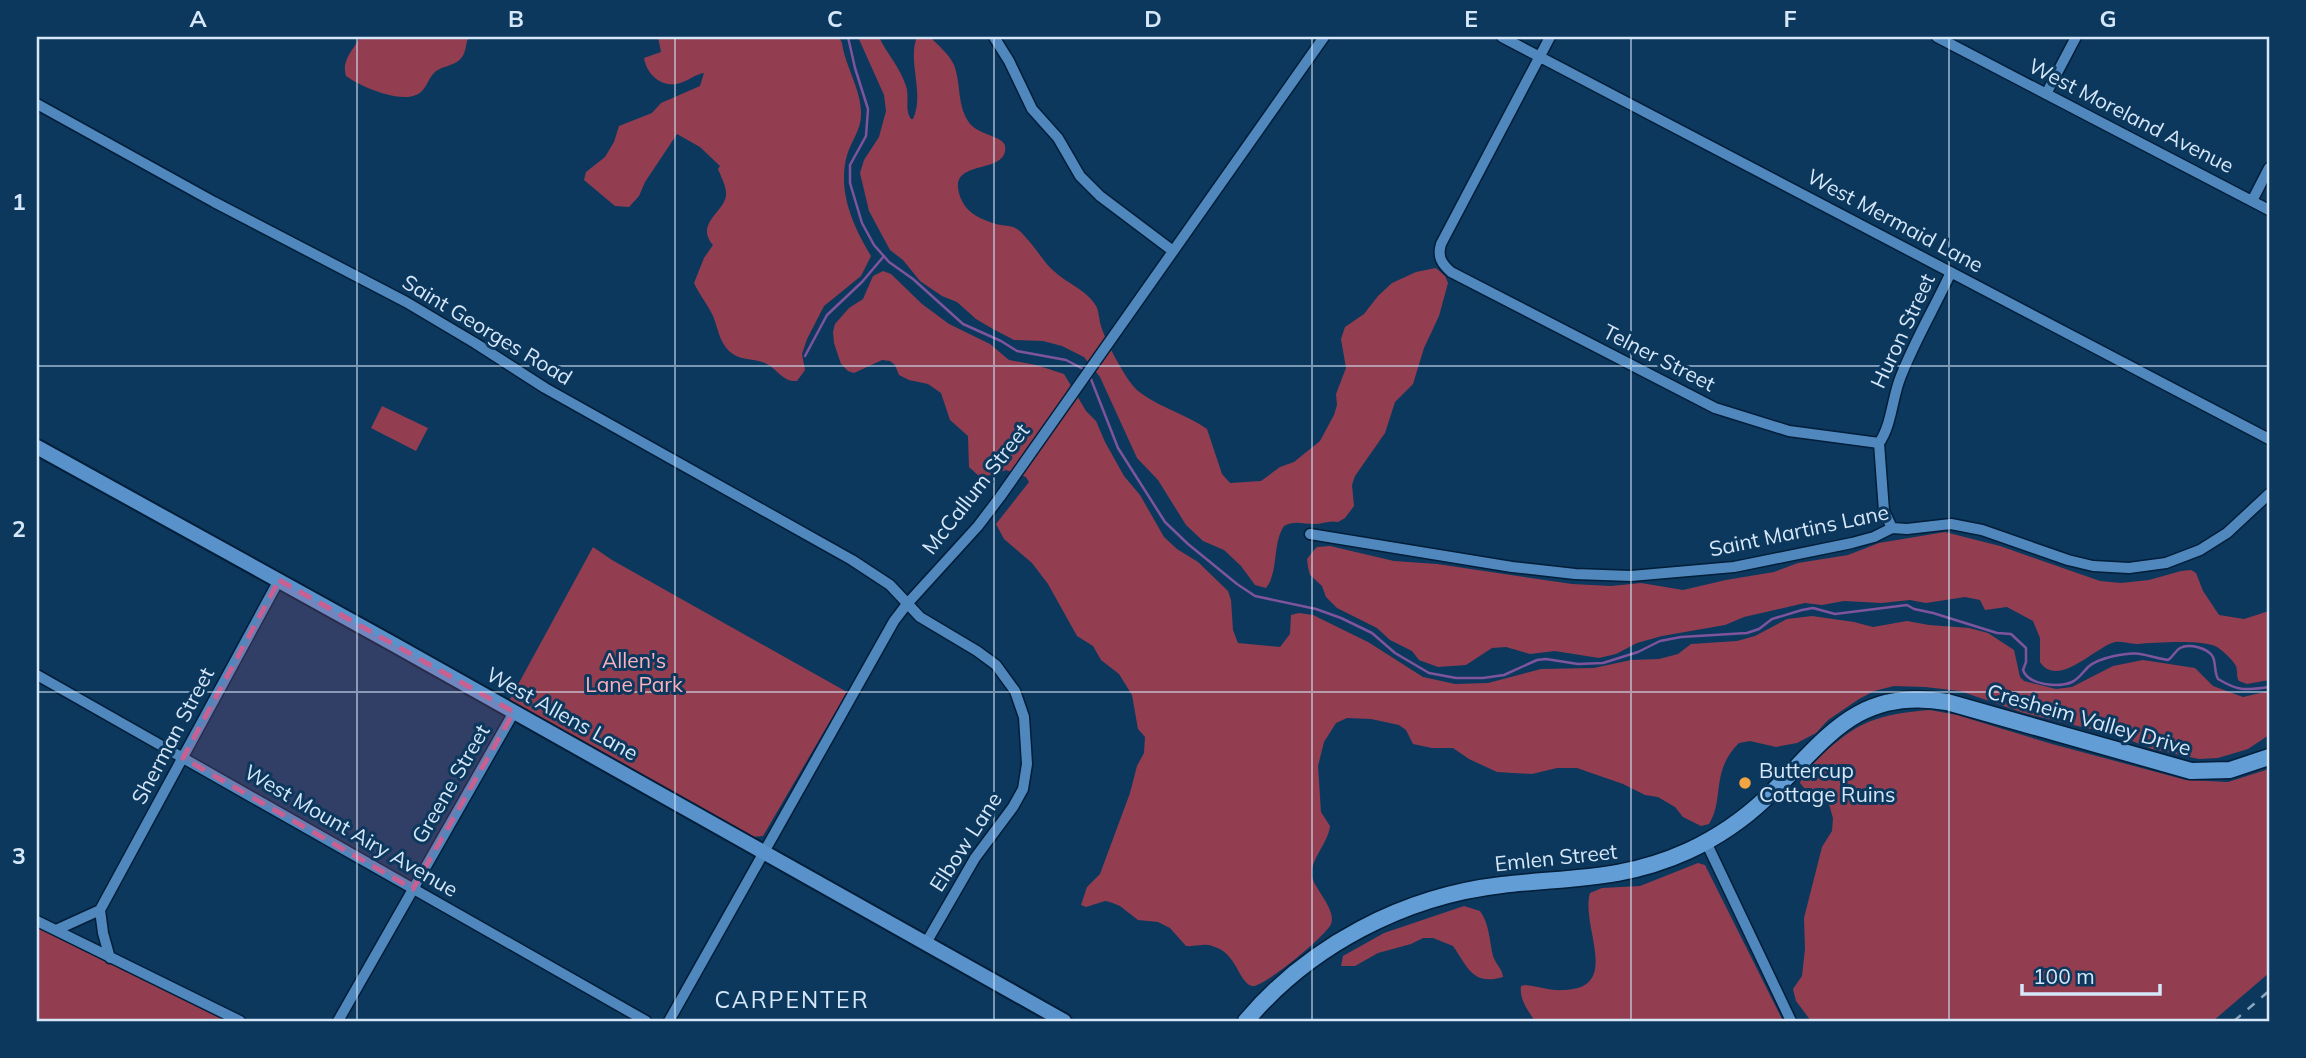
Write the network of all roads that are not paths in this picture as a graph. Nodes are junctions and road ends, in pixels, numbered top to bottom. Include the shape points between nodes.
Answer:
1 (994, 37) edge
2 (1324, 37) edge
3 (1502, 37) edge
4 (1550, 37) edge
5 (1937, 37) edge
6 (2076, 37) edge
7 (1540, 56) junction
8 (2046, 94) junction
9 (37, 104) edge
10 (2269, 168) edge
11 (2252, 201) junction
12 (2269, 210) edge
13 (1173, 250) junction
14 (1951, 272) junction
15 (2269, 439) edge
16 (1879, 443) junction
17 (37, 447) edge
18 (2269, 494) edge
19 (1892, 528) junction
20 (1310, 534) dead end
21 (279, 580) junction
22 (907, 604) junction
23 (37, 675) edge
24 (1939, 701) joint
25 (514, 712) junction
26 (2269, 757) edge
27 (183, 758) junction
28 (1706, 842) junction
29 (764, 851) junction
30 (414, 889) junction
31 (100, 910) junction
32 (37, 921) edge
33 (56, 930) junction
34 (926, 943) junction
35 (110, 958) junction
36 (240, 1021) edge
37 (338, 1021) edge
38 (646, 1021) edge
39 (669, 1021) edge
40 (1065, 1021) edge
41 (1246, 1021) edge
42 (1791, 1021) edge

1 - 13 street via 1032,109 1058,138 1080,176
2 - 13 street, McCallum Street
3 - 7 street, West Mermaid Lane
4 - 7 street
5 - 8 street, West Moreland Avenue
6 - 8 street
7 - 14 street, West Mermaid Lane
7 - 16 street, Telner Street via 1441,244 1440,260 1451,272 1715,408 1789,431
8 - 11 street, West Moreland Avenue
9 - 22 street, Saint Georges Road via 406,302 556,394 852,560 890,585
10 - 11 street
11 - 12 street, West Moreland Avenue
13 - 22 street, McCallum Street via 978,526
14 - 15 street, West Mermaid Lane
14 - 16 street, Huron Street via 1901,374
16 - 19 street, Huron Street via 1884,511
17 - 21 street, West Allens Lane
18 - 19 street, Saint Martins Lane via 2210,545 2177,560 2142,568 2076,562 1962,525
19 - 20 street, Saint Martins Lane via 1852,543 1734,566 1609,577 1512,567
21 - 25 street, West Allens Lane
21 - 27 street, Sherman Street
22 - 29 street, McCallum Street
22 - 34 street, Elbow Lane via 1003,672 1021,706 1027,755 1018,798 975,858
23 - 27 street, West Mount Airy Avenue
24 - 26 main road, Cresheim Valley Drive via 2191,771 2230,770
24 - 28 main road, Emlen Street via 1892,701 1852,717 1742,819
25 - 29 street, West Allens Lane
25 - 30 street, Greene Street
27 - 30 street, West Mount Airy Avenue
27 - 31 street, Sherman Street
28 - 41 main road, Emlen Street via 1623,873 1474,889 1398,912 1319,955
28 - 42 street
29 - 34 street, West Allens Lane
29 - 39 street, McCallum Street
30 - 37 street, Greene Street
30 - 38 street, West Mount Airy Avenue
31 - 33 street
31 - 35 street
32 - 33 street
33 - 35 street
34 - 40 street, West Allens Lane
35 - 36 street

